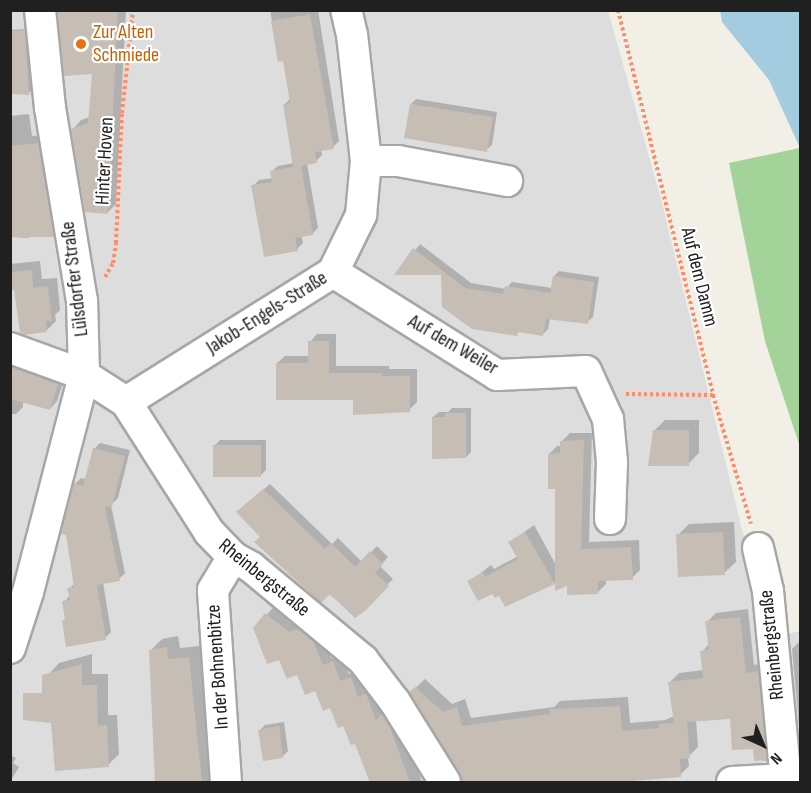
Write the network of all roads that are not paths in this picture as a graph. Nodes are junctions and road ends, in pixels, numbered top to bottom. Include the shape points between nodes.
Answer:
1 (40, 10) edge
2 (346, 10) edge
3 (366, 160) junction
4 (507, 181) dead end
5 (333, 272) junction
6 (10, 348) edge
7 (84, 375) junction
8 (126, 402) junction
9 (610, 519) dead end
10 (758, 548) road end
11 (233, 557) junction
12 (10, 648) edge
13 (785, 781) edge
14 (226, 783) edge
15 (445, 783) edge
16 (732, 783) edge

1 - 7 street, Lülsdorfer Straße via 50,108 82,301
2 - 3 street, Jakob-Engels-Straße
3 - 4 street via 398,161
3 - 5 street, Jakob-Engels-Straße via 361,215
5 - 8 street, Jakob-Engels-Straße
5 - 9 street, Auf dem Weiler via 497,375 590,382 608,419 612,462
6 - 7 street, Rheinbergstraße
7 - 8 street, Rheinbergstraße
7 - 12 street, Lülsdorfer Straße
8 - 11 street, Rheinbergstraße via 209,532
10 - 13 street, Rheinbergstraße via 768,591
11 - 14 street, In der Bohnenbitze via 213,590
11 - 15 street, Rheinbergstraße via 251,567 363,660 395,702
13 - 16 street, Rheinbergstraße

